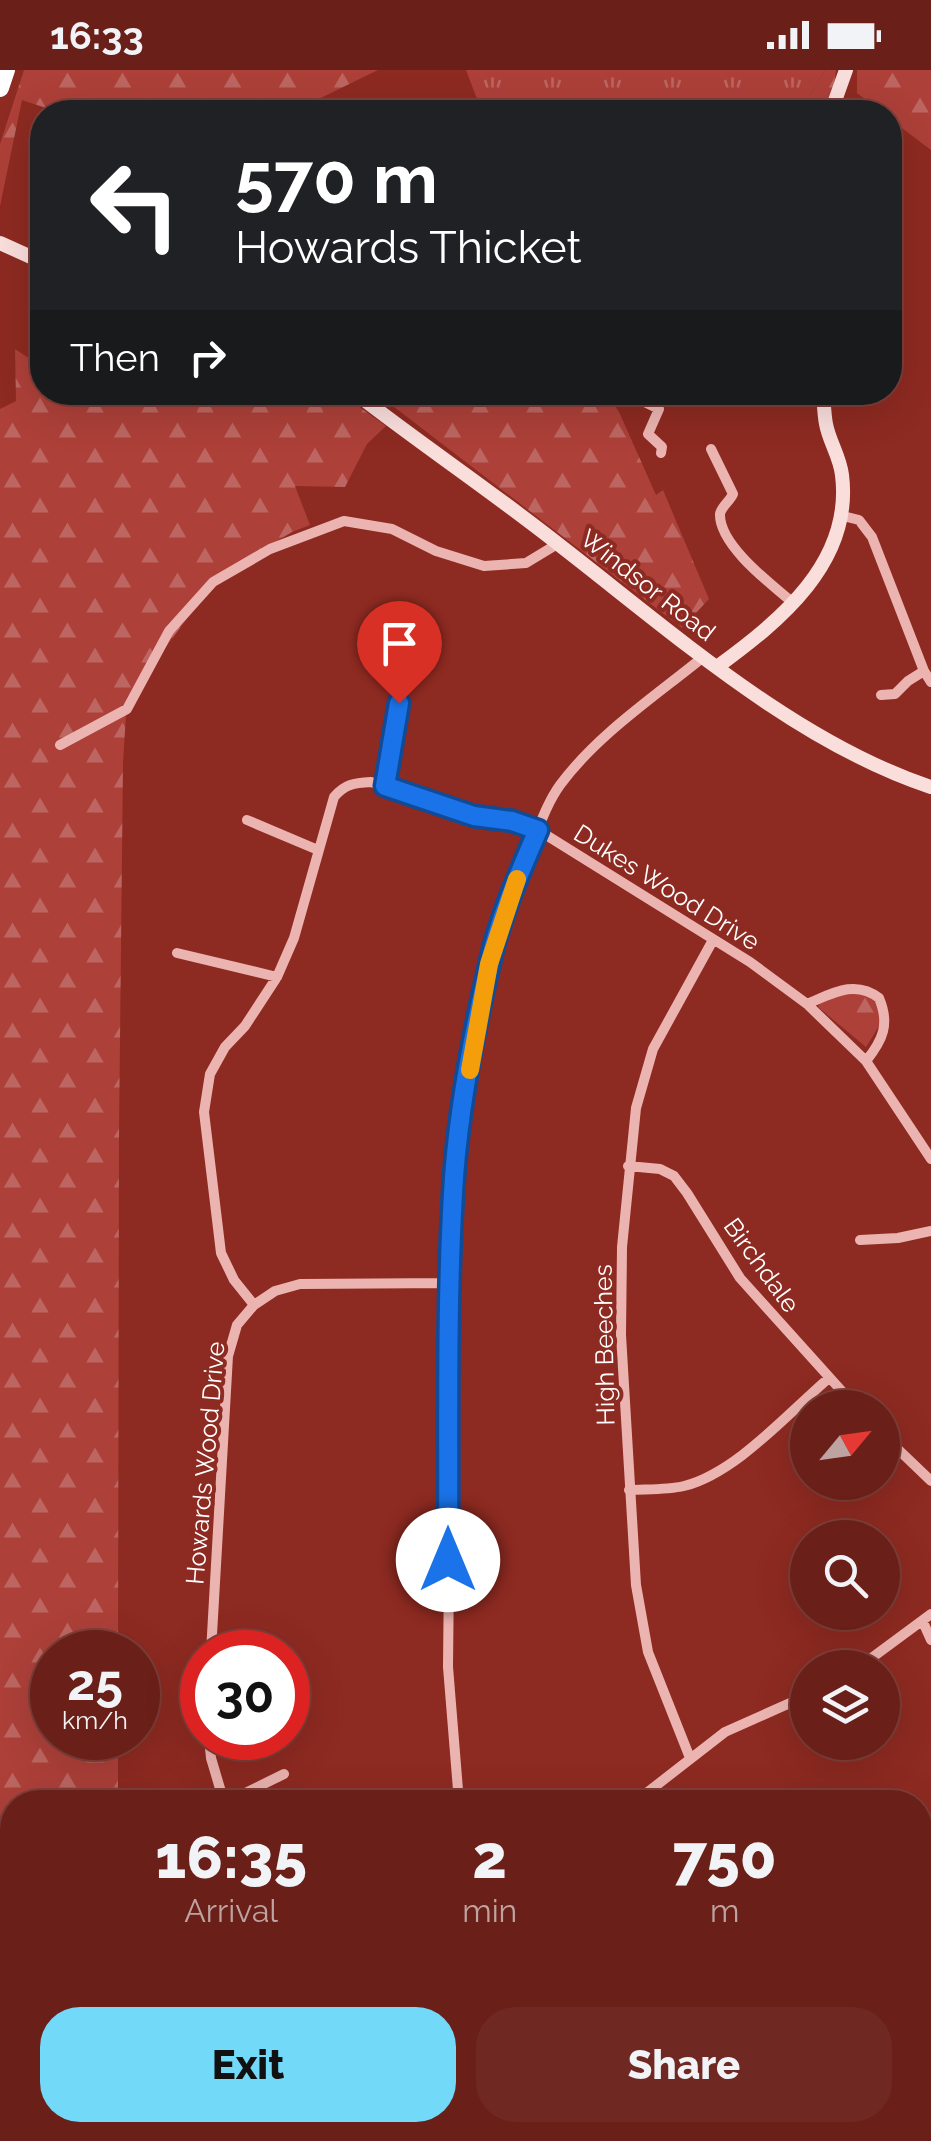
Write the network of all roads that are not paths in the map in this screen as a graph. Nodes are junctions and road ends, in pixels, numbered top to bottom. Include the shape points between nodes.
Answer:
1 (6, 70) edge
2 (846, 70) edge
3 (0, 88) edge
4 (835, 100) edge
5 (0, 243) edge
6 (30, 257) edge
7 (371, 405) edge
8 (650, 405) edge
9 (823, 405) edge
10 (711, 448) dead end
11 (660, 453) dead end
12 (843, 516) junction
13 (558, 544) junction
14 (792, 602) junction
15 (702, 658) junction
16 (717, 667) junction
17 (924, 671) junction
18 (931, 682) edge
19 (403, 684) dead end
20 (881, 696) dead end
21 (60, 744) dead end
22 (385, 786) junction
23 (931, 788) edge
24 (247, 820) dead end
25 (538, 830) junction
26 (318, 850) junction
27 (713, 940) junction
28 (178, 953) dead end
29 (277, 977) junction
30 (807, 1004) junction
31 (866, 1062) junction
32 (931, 1159) edge
33 (628, 1166) junction
34 (931, 1232) edge
35 (860, 1240) dead end
36 (450, 1283) junction
37 (254, 1305) junction
38 (828, 1378) junction
39 (840, 1390) edge
40 (900, 1451) edge
41 (931, 1481) edge
42 (629, 1490) junction
43 (927, 1618) edge
44 (212, 1630) edge
45 (931, 1640) edge
46 (883, 1650) edge
47 (790, 1703) edge
48 (690, 1758) junction
49 (212, 1760) edge
50 (284, 1774) dead end
51 (222, 1790) edge
52 (251, 1790) edge
53 (458, 1790) edge
54 (651, 1790) edge

1 - 3 highway
2 - 4 main road
5 - 6 main road
7 - 13 main road, Windsor Road
8 - 11 street via 659,409 648,434
9 - 12 main road via 842,470
10 - 14 street via 733,494 720,516 728,535
12 - 14 main road via 829,557
12 - 17 street via 859,520 872,537
13 - 15 main road, Windsor Road
13 - 21 street via 526,563 484,566 392,528 344,521 270,549 202,594 170,631 127,709
14 - 16 main road
15 - 16 main road, Windsor Road
15 - 25 street, Dukes Wood Drive via 593,749 559,787
16 - 23 main road, Windsor Road via 893,775
17 - 18 street
17 - 20 street via 896,694
19 - 22 street
22 - 25 street
22 - 26 street via 342,788
24 - 26 street
25 - 27 street, Dukes Wood Drive
25 - 36 street via 489,964 462,1115
26 - 29 street
27 - 30 street, Dukes Wood Drive
27 - 33 street, High Beeches via 654,1049
28 - 29 street
29 - 37 street via 210,1074 204,1112 221,1253
30 - 31 street, Dukes Wood Drive
30 - 31 street via 847,989 880,998 886,1025
31 - 32 street, Dukes Wood Drive
33 - 38 street, Birchdale via 674,1176 740,1278
33 - 42 street, High Beeches via 621,1335
34 - 35 street
36 - 37 street via 300,1284
36 - 53 street via 448,1667
37 - 44 street, Howards Wood Drive via 237,1325 228,1356
38 - 39 street, Birchdale
38 - 42 street via 708,1477 682,1487
40 - 41 street
42 - 48 street, High Beeches via 648,1652
43 - 45 street
43 - 46 street
47 - 48 street via 725,1732
48 - 54 street
49 - 51 street
50 - 52 street

